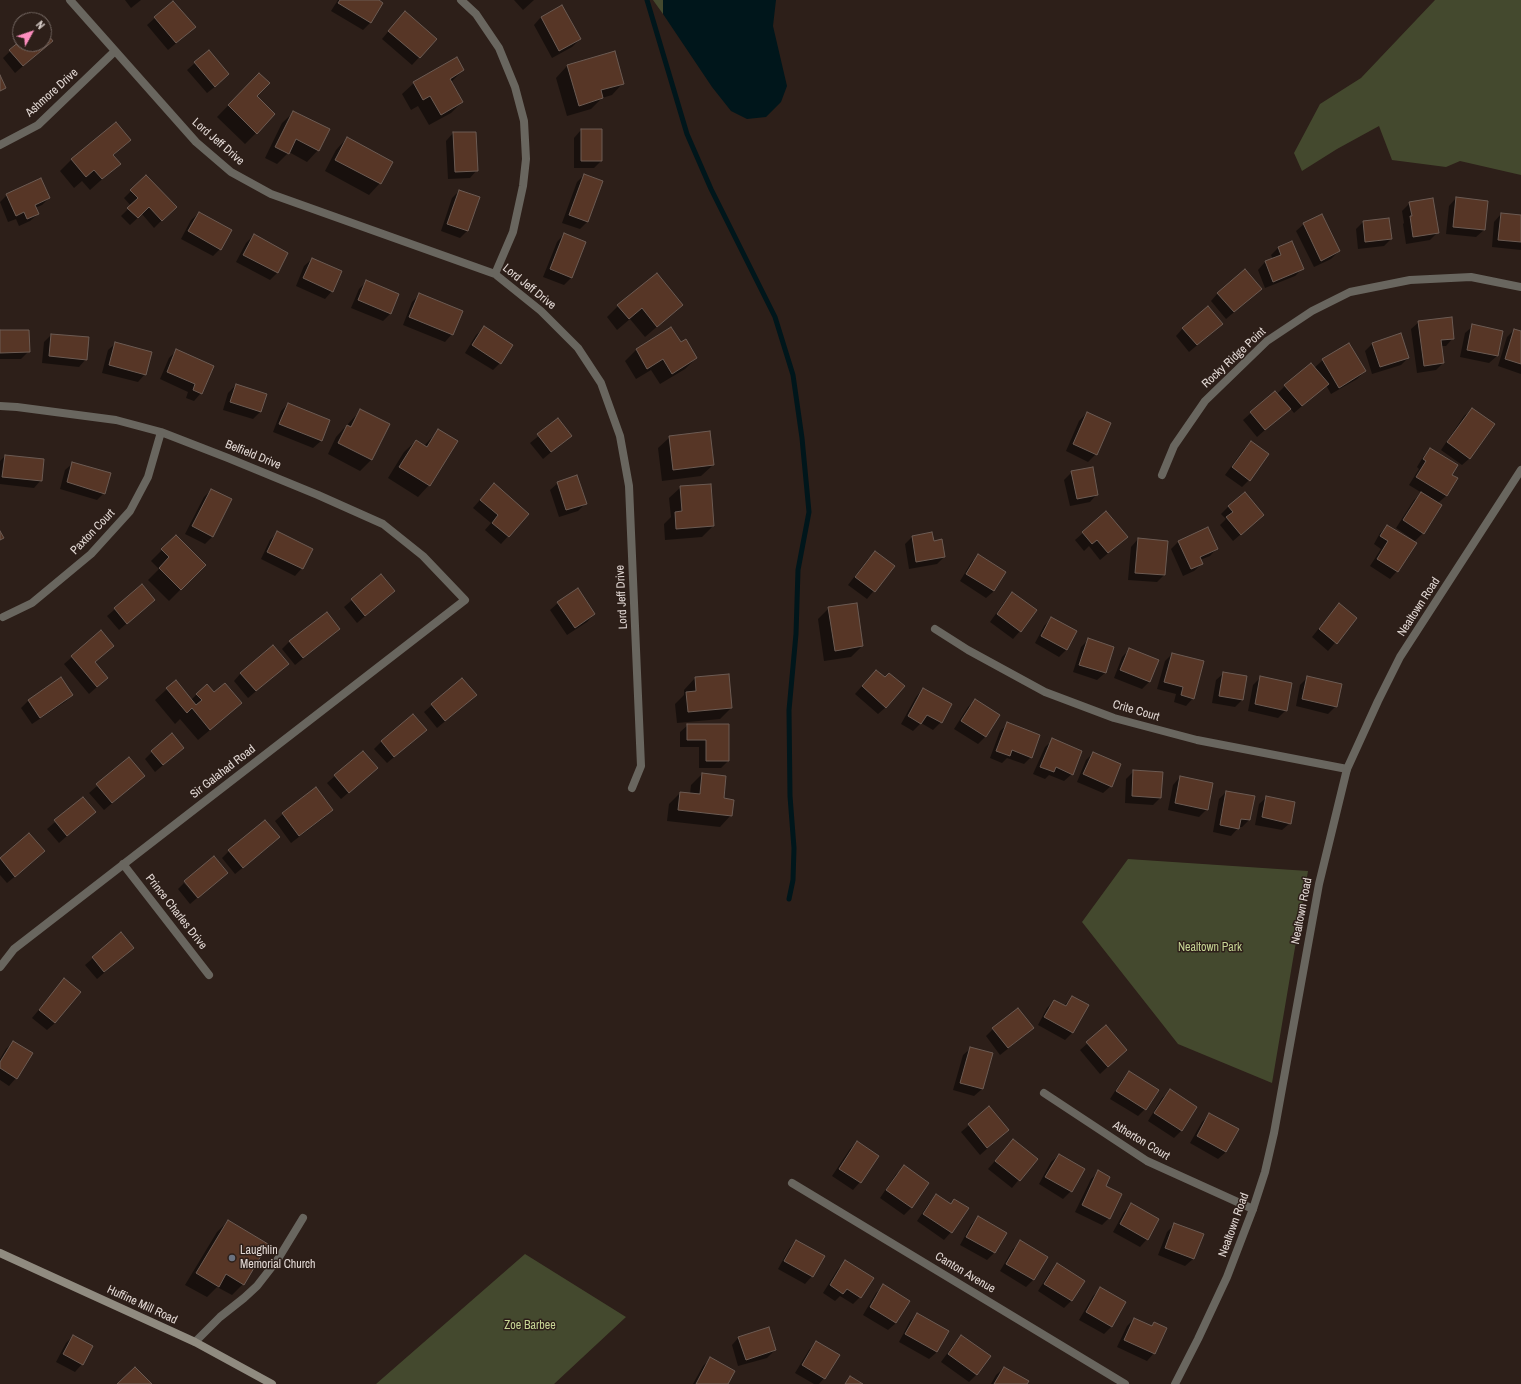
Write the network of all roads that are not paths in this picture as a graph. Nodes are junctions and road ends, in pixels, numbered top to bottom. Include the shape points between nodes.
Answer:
1 (70, 0) edge
2 (461, 0) edge
3 (115, 51) junction
4 (0, 145) edge
5 (495, 274) junction
6 (1521, 287) edge
7 (0, 406) edge
8 (161, 432) junction
9 (1521, 470) edge
10 (1162, 475) dead end
11 (465, 600) joint
12 (3, 616) dead end
13 (935, 628) dead end
14 (1347, 769) junction
15 (632, 788) dead end
16 (123, 864) junction
17 (0, 967) edge
18 (209, 975) dead end
19 (1044, 1093) dead end
20 (792, 1183) dead end
21 (1253, 1209) junction
22 (303, 1218) dead end
23 (0, 1253) edge
24 (194, 1342) junction
25 (266, 1383) edge
26 (1125, 1384) edge
27 (1175, 1384) edge

1 - 3 street, Lord Jeff Drive
2 - 5 street via 476,14 499,48 515,88 524,122 526,159 523,186 513,232
3 - 4 street, Ashmore Drive via 38,124
3 - 5 street, Lord Jeff Drive via 196,142 231,172 271,194
5 - 15 street, Lord Jeff Drive via 541,311 578,348 601,383 620,436 629,486 642,766
6 - 10 street, Rocky Ridge Point via 1471,277 1410,280 1350,292 1312,311 1267,341 1205,401 1174,446
7 - 8 street, Belfield Drive via 116,420
8 - 11 street, Belfield Drive via 298,486 383,524 423,556
8 - 12 street, Paxton Court via 148,477 130,511 91,554 32,603
9 - 14 street, Nealtown Road via 1400,657
11 - 16 street, Sir Galahad Road
13 - 14 street, Crite Court via 968,650 1045,692 1114,718 1197,740
14 - 21 street, Nealtown Road via 1319,884 1274,1133
16 - 17 street, Sir Galahad Road via 14,950
16 - 18 street, Prince Charles Drive
19 - 21 street, Atherton Court via 1147,1161
20 - 26 street, Canton Avenue
21 - 27 street, Nealtown Road via 1227,1278
22 - 24 street via 278,1259 257,1286
23 - 24 main road, Huffine Mill Road
24 - 25 main road, Huffine Mill Road

